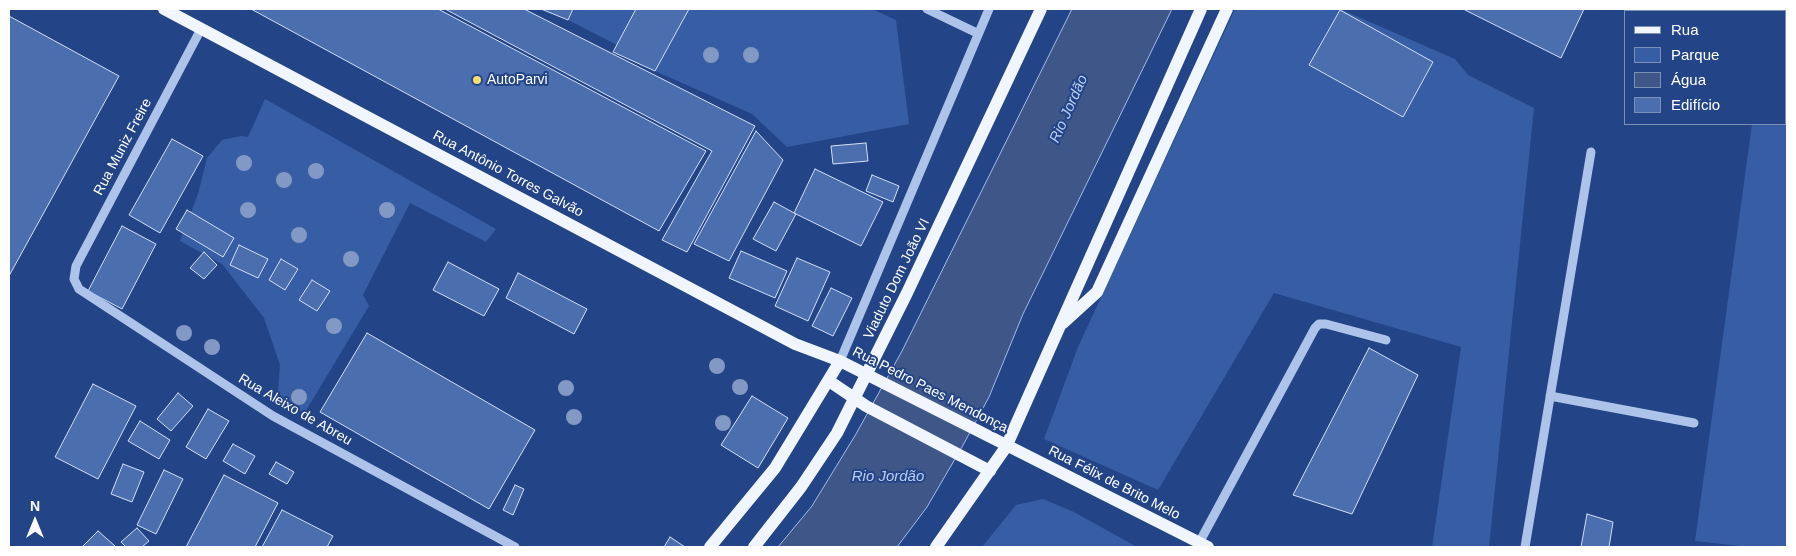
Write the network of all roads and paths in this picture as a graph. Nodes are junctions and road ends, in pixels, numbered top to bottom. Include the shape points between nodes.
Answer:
1 (164, 9) edge
2 (928, 9) edge
3 (989, 9) edge
4 (1041, 9) edge
5 (1201, 9) edge
6 (1227, 9) edge
7 (201, 29) junction
8 (977, 33) junction
9 (1591, 152) dead end
10 (74, 279) joint
11 (1059, 326) junction
12 (1386, 340) dead end
13 (840, 361) junction
14 (829, 381) junction
15 (1550, 396) junction
16 (1694, 423) dead end
17 (1006, 446) junction
18 (990, 471) junction
19 (1203, 545) edge
20 (515, 547) edge
21 (710, 547) edge
22 (754, 547) edge
23 (936, 547) edge
24 (1524, 547) edge

1 - 7 main road, Rua Antônio Torres Galvão
2 - 8 street
3 - 8 street
4 - 22 main road, Viaduto Dom João VI, bridge via 837,433 801,487
5 - 11 main road
6 - 11 main road via 1097,292
7 - 10 street, Rua Muniz Freire via 76,266
7 - 13 main road, Rua Antônio Torres Galvão via 795,344
8 - 13 street
9 - 15 street
10 - 20 street, Rua Aleixo de Abreu via 79,289 257,406
11 - 17 main road
12 - 19 street via 1326,324 1315,328
13 - 14 main road
13 - 17 main road, Rua Pedro Paes Mendonça
14 - 18 main road via 866,406
14 - 21 main road via 775,468
15 - 16 street
15 - 24 street
17 - 18 main road
17 - 19 main road, Rua Félix de Brito Melo
18 - 23 main road

